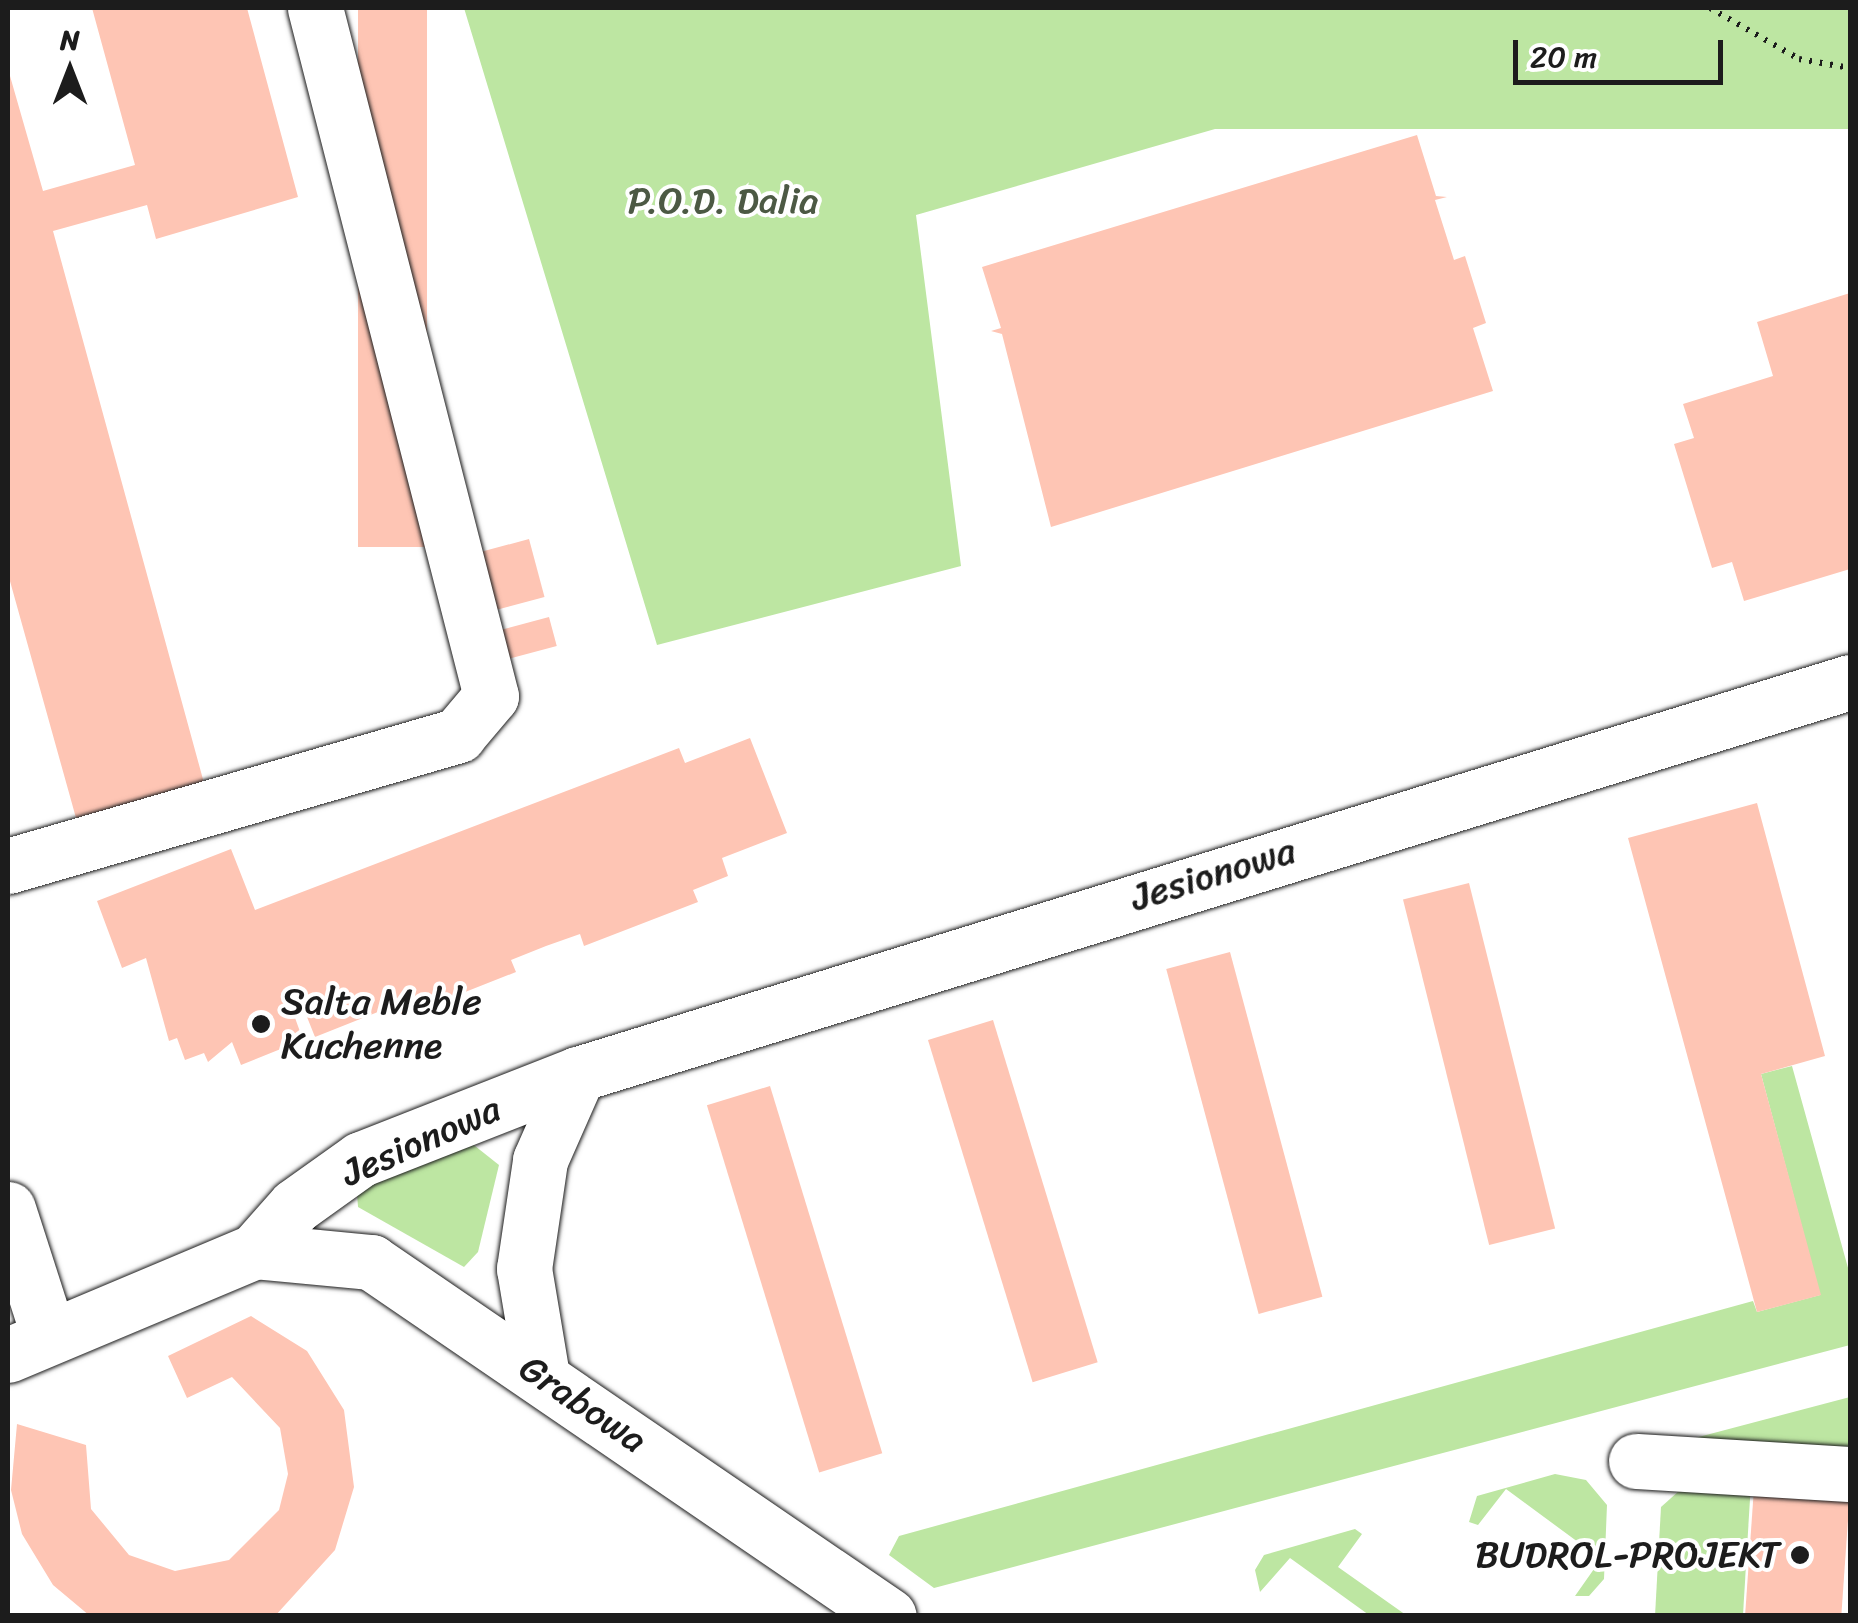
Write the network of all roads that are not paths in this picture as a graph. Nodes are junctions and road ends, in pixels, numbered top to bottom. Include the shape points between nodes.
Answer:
1 (315, 8) edge
2 (1850, 682) edge
3 (8, 866) edge
4 (578, 1074) junction
5 (8, 1209) edge
6 (256, 1250) junction
7 (28, 1346) edge
8 (542, 1376) junction
9 (1636, 1461) dead end
10 (1850, 1474) edge
11 (888, 1616) edge

1 - 3 street via 492,696 458,735
2 - 4 street, Jesionowa
4 - 6 street, Jesionowa via 361,1159 295,1206
4 - 8 street, Jesionowa via 540,1160 524,1269
5 - 7 street
6 - 7 street, Jesionowa
6 - 8 street, Grabowa via 371,1262
8 - 11 street, Grabowa
9 - 10 street

